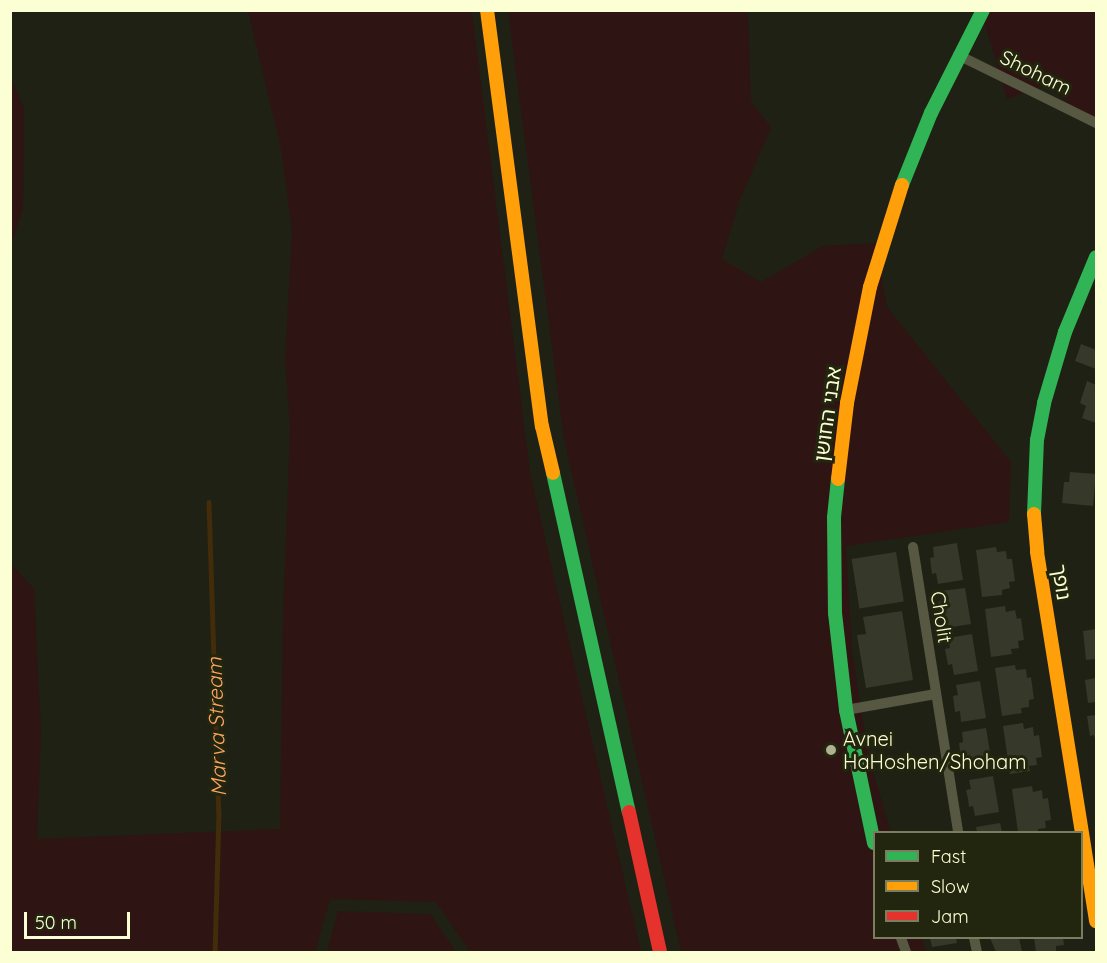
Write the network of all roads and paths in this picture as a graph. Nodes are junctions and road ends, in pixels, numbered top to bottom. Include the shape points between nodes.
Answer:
1 (487, 10) edge
2 (983, 10) edge
3 (958, 55) junction
4 (1096, 123) edge
5 (1096, 257) edge
6 (913, 547) dead end
7 (936, 694) junction
8 (846, 710) junction
9 (958, 831) edge
10 (1082, 831) edge
11 (873, 838) edge
12 (1083, 840) edge
13 (1096, 921) edge
14 (660, 952) edge

1 - 14 street via 542,426
2 - 3 street, אבני החושן
3 - 4 street, Shoham
3 - 8 street, אבני החושן via 923,132 887,229 868,298 847,403 833,549 836,624
5 - 10 street, נופך via 1065,332 1044,403 1033,497 1037,552
6 - 7 street, Cholit
7 - 8 street
7 - 9 street, Cholit
8 - 11 street, אבני החושן
12 - 13 street, נופך

